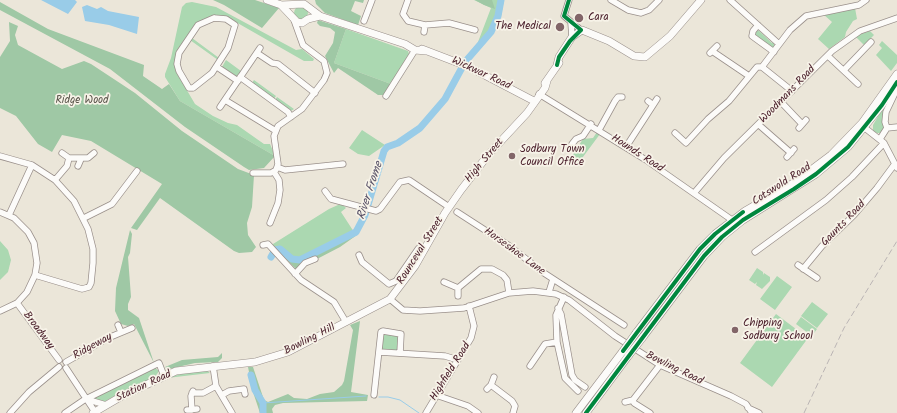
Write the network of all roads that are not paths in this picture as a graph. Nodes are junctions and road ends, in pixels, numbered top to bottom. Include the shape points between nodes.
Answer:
1 (267, 0) edge
2 (408, 0) edge
3 (569, 0) edge
4 (611, 0) edge
5 (659, 0) edge
6 (700, 0) edge
7 (730, 0) edge
8 (866, 0) edge
9 (370, 1) edge
10 (299, 3) edge
11 (281, 4) junction
12 (308, 5) edge
13 (320, 16) junction
14 (293, 18) junction
15 (897, 18) edge
16 (307, 20) junction
17 (364, 21) dead end
18 (571, 23) junction
19 (425, 25) junction
20 (758, 25) junction
21 (475, 30) dead end
22 (581, 30) junction
23 (424, 32) dead end
24 (300, 33) junction
25 (572, 37) junction
26 (779, 44) junction
27 (717, 46) dead end
28 (870, 46) dead end
29 (415, 50) junction
30 (774, 52) junction
31 (828, 56) junction
32 (217, 67) junction
33 (762, 67) junction
34 (844, 70) junction
35 (897, 74) edge
36 (748, 76) junction
37 (239, 79) junction
38 (897, 82) edge
39 (858, 84) dead end
40 (897, 89) edge
41 (792, 91) junction
42 (315, 93) junction
43 (540, 93) junction
44 (386, 96) dead end
45 (622, 97) dead end
46 (657, 99) dead end
47 (225, 100) junction
48 (534, 101) junction
49 (782, 103) junction
50 (220, 107) dead end
51 (291, 117) junction
52 (591, 124) junction
53 (803, 124) dead end
54 (759, 125) junction
55 (897, 127) edge
56 (865, 128) junction
57 (887, 128) junction
58 (599, 130) junction
59 (276, 131) junction
60 (675, 133) dead end
61 (882, 141) junction
62 (572, 144) dead end
63 (626, 147) junction
64 (94, 153) dead end
65 (791, 153) dead end
66 (0, 156) edge
67 (81, 159) junction
68 (343, 164) dead end
69 (32, 165) junction
70 (78, 166) dead end
71 (896, 167) edge
72 (275, 169) junction
73 (137, 171) dead end
74 (253, 173) dead end
75 (55, 180) junction
76 (325, 191) dead end
77 (695, 192) junction
78 (449, 207) junction
79 (0, 212) edge
80 (457, 212) dead end
81 (8, 215) junction
82 (84, 218) junction
83 (732, 220) junction
84 (743, 220) junction
85 (270, 223) dead end
86 (268, 244) dead end
87 (424, 249) junction
88 (755, 252) dead end
89 (359, 256) dead end
90 (314, 259) dead end
91 (294, 274) junction
92 (35, 276) junction
93 (817, 278) dead end
94 (553, 279) junction
95 (444, 282) dead end
96 (458, 288) junction
97 (549, 292) junction
98 (509, 293) junction
99 (458, 296) dead end
100 (564, 297) junction
101 (390, 299) junction
102 (17, 302) junction
103 (469, 306) junction
104 (558, 308) junction
105 (0, 311) edge
106 (349, 320) junction
107 (118, 325) dead end
108 (624, 325) dead end
109 (132, 328) dead end
110 (121, 332) junction
111 (557, 342) junction
112 (531, 351) dead end
113 (379, 352) junction
114 (400, 353) junction
115 (626, 353) junction
116 (537, 355) junction
117 (458, 360) junction
118 (66, 362) junction
119 (244, 363) joint
120 (59, 364) junction
121 (660, 365) junction
122 (213, 366) junction
123 (530, 366) dead end
124 (66, 368) junction
125 (164, 376) junction
126 (494, 377) dead end
127 (216, 386) junction
128 (585, 387) dead end
129 (578, 391) dead end
130 (245, 394) dead end
131 (436, 394) junction
132 (222, 395) junction
133 (375, 395) dead end
134 (88, 400) junction
135 (633, 400) junction
136 (625, 402) dead end
137 (106, 405) junction
138 (192, 410) dead end
139 (583, 411) edge
140 (94, 412) edge
141 (749, 412) edge
142 (10, 413) edge
143 (65, 413) edge
144 (232, 413) edge
145 (426, 413) edge
146 (478, 413) edge
147 (513, 413) edge
148 (650, 413) edge
149 (759, 413) edge

1 - 11 main road, Wickwar Road
2 - 19 street via 404,17 414,23
3 - 18 street via 564,16
4 - 5 street via 632,12 641,13 649,10
6 - 22 main road via 670,36 644,58 634,56 588,31
7 - 20 street
8 - 26 street via 860,4 806,16 797,22
9 - 17 street
10 - 11 main road, Wickwar Road
10 - 12 main road, Wickwar Road
10 - 14 main road via 292,10
11 - 14 main road
12 - 13 main road, Wickwar Road
12 - 16 main road
13 - 16 main road
13 - 29 main road, Wickwar Road via 405,44
14 - 16 main road via 299,23
14 - 24 street
15 - 31 street, Woodmans Road via 860,31
16 - 24 street
18 - 22 street
18 - 25 street
19 - 21 street via 442,22 457,28
19 - 23 street
20 - 26 street
20 - 30 street via 752,36
22 - 25 main road
24 - 42 street via 303,45 324,61 327,68 326,76
25 - 43 main road, High Street via 562,59
26 - 30 street
27 - 36 street via 711,52
28 - 34 street
29 - 44 street
29 - 48 main road, Wickwar Road via 465,65
30 - 33 street
31 - 34 street
31 - 41 street, Woodmans Road
32 - 32 street via 210,76 190,89 180,76 177,64 181,48 196,27 217,18 226,19 235,25 228,48
32 - 37 street
33 - 36 street via 757,67
33 - 41 street
34 - 39 street
35 - 83 main road, Cotswold Road via 862,123 831,155 795,182
36 - 60 street via 729,101 686,143
37 - 42 street via 259,50 272,63 278,64
37 - 47 street
37 - 51 street via 288,112
38 - 56 main road, Cotswold Road
40 - 57 street via 886,112
41 - 49 street, Woodmans Road
42 - 51 street via 302,110
43 - 48 main road, High Street
43 - 52 street, Hounds Road
45 - 58 street via 615,101
46 - 63 street via 651,103
47 - 50 street
47 - 59 street
48 - 78 main road, High Street via 471,176
49 - 53 street
49 - 54 street, Woodmans Road
51 - 59 street via 282,122
52 - 58 street, Hounds Road
52 - 62 street via 583,136
54 - 65 street
54 - 77 street, Woodmans Road via 724,158
55 - 57 street
56 - 61 street
56 - 84 main road, Cotswold Road via 848,147 816,174
57 - 61 street
58 - 63 street, Hounds Road
59 - 72 street
61 - 71 street
61 - 88 street via 852,177 826,200
63 - 77 street, Hounds Road
64 - 67 street via 88,158
66 - 69 street
67 - 70 street
67 - 75 street via 66,154 67,166
68 - 72 street
69 - 75 street
69 - 81 street
71 - 93 street, Gaunts Road via 854,215 801,267
72 - 74 street
72 - 85 street via 280,190
73 - 82 street via 112,204
75 - 82 street via 74,201
76 - 78 street via 331,199 376,211 394,187 404,180 409,180
77 - 83 street, Hounds Road
78 - 87 main road, Rounceval Street
79 - 81 street
80 - 94 street, Horseshoe Lane via 508,245
81 - 92 street via 24,226 32,237 37,256
82 - 92 street via 92,248 93,268 88,287 82,290
83 - 84 main road
83 - 115 main road, Cotswold Road, bridge via 700,248 636,333
84 - 115 main road, Cotswold Road, bridge via 704,256 643,337
86 - 91 street
87 - 89 street via 418,249 396,281 390,284 362,262
87 - 101 main road, Rounceval Street via 415,266
90 - 91 street via 305,263
91 - 106 street via 334,302
92 - 102 street via 27,292
94 - 97 street
94 - 108 street, Horseshoe Lane
95 - 96 street
96 - 98 street via 481,269 492,269 507,280
96 - 99 street
97 - 98 street, Bowling Road
97 - 100 street, Bowling Road
98 - 103 street, Bowling Road
100 - 104 street
100 - 121 street, Bowling Road via 615,336
101 - 103 street, Bowling Road via 400,308 411,311
101 - 106 main road, Rounceval Street
102 - 105 street
102 - 120 street, Broadway
103 - 117 street, Highfield Road via 474,321 473,332
104 - 111 street
104 - 128 street via 572,375
106 - 119 main road, Bowling Hill via 298,348 275,357
107 - 110 street, Ridgeway
109 - 110 street, Ridgeway
110 - 118 street, Ridgeway
111 - 116 street via 545,344
111 - 129 street via 565,378
112 - 116 street
113 - 114 street
113 - 114 street via 383,331 401,334
113 - 133 street
114 - 117 street via 445,356
115 - 139 main road
116 - 123 street
117 - 131 street, Highfield Road
118 - 120 street via 63,359
118 - 124 street
119 - 122 main road, Station Road
120 - 124 street via 62,369
120 - 142 street
121 - 135 street
121 - 141 street, Bowling Road via 731,396 742,403
122 - 125 main road, Station Road via 184,369
122 - 127 street
124 - 134 street
125 - 134 street via 159,363
125 - 137 main road, Station Road
126 - 147 street via 489,387 512,401 515,406
127 - 132 street
127 - 138 street via 203,393 193,392
130 - 132 street via 244,389 229,391
131 - 145 street, Highfield Road
131 - 146 street via 468,406
132 - 144 street
134 - 137 street
134 - 140 street
134 - 143 street
135 - 136 street
135 - 148 street
137 - 140 main road, Station Road
141 - 149 street, Bowling Road

